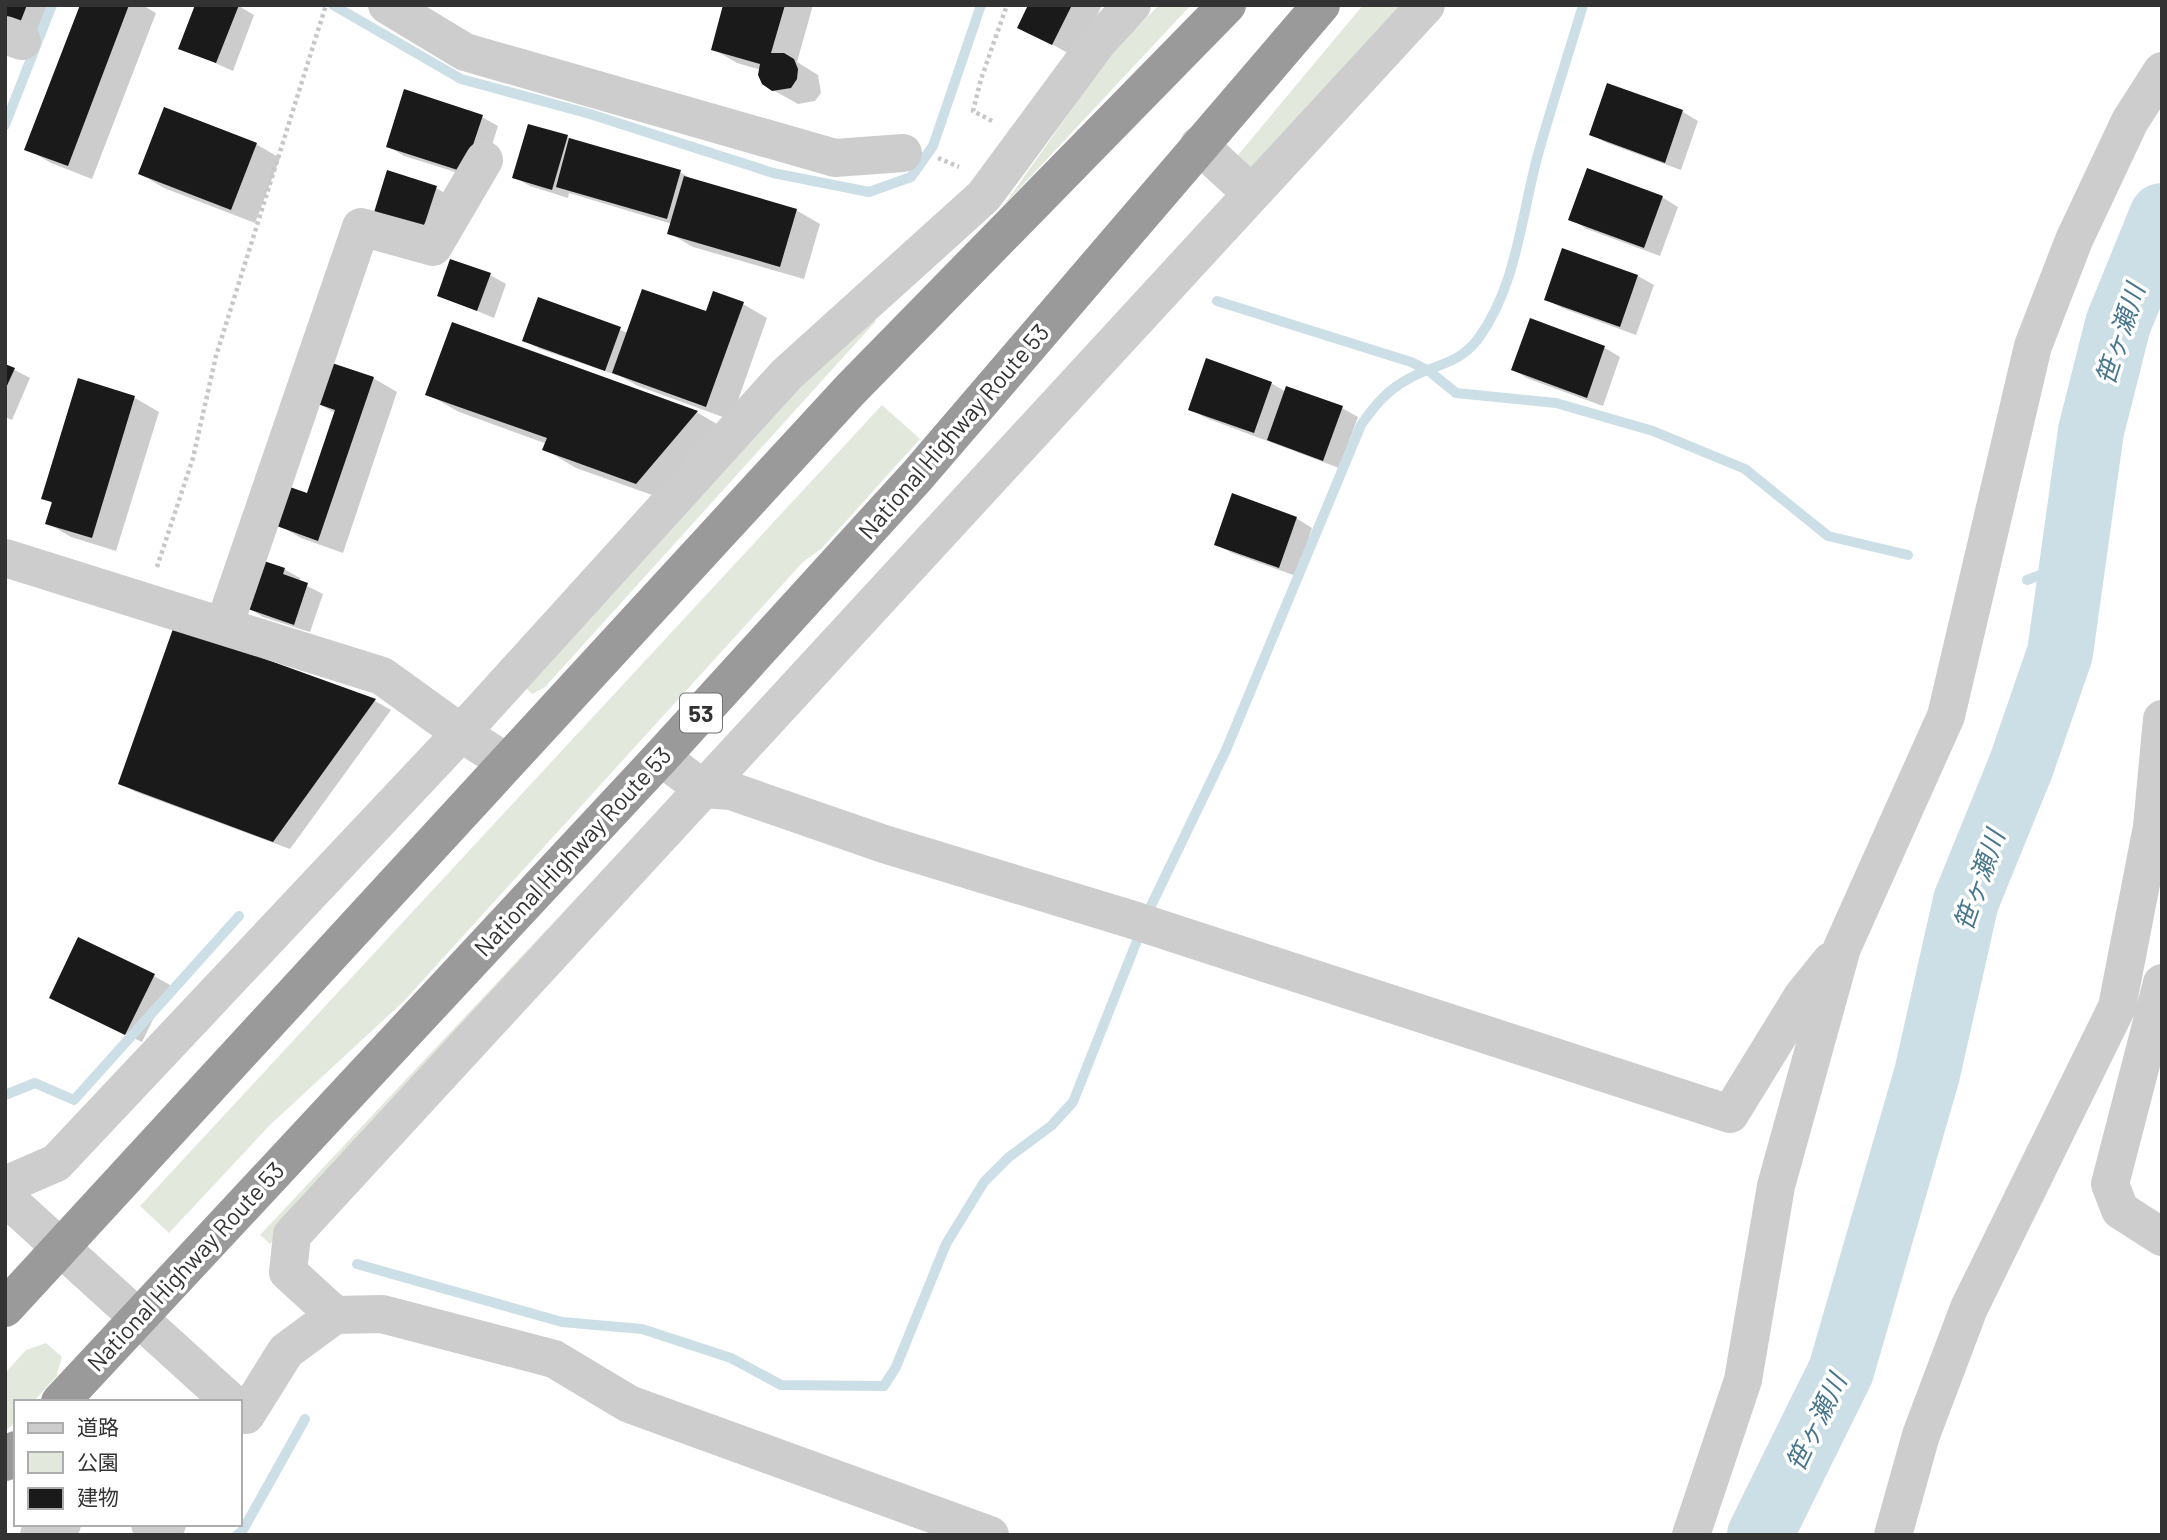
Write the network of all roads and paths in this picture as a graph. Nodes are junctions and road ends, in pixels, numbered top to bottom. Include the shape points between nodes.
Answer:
1 (326, 5) edge
2 (387, 5) edge
3 (1007, 5) edge
4 (1132, 5) edge
5 (1227, 5) edge
6 (1321, 5) edge
7 (1426, 5) edge
8 (2162, 71) edge
9 (994, 122) dead end
10 (1199, 145) junction
11 (903, 153) dead end
12 (484, 160) dead end
13 (1250, 192) junction
14 (5, 558) edge
15 (146, 602) junction
16 (224, 626) junction
17 (2162, 719) edge
18 (461, 733) junction
19 (661, 757) junction
20 (506, 762) junction
21 (703, 789) junction
22 (2157, 835) edge
23 (1842, 948) junction
24 (2162, 983) edge
25 (5, 1185) edge
26 (5, 1197) edge
27 (2162, 1237) edge
28 (63, 1246) junction
29 (5, 1308) edge
30 (335, 1315) junction
31 (137, 1317) junction
32 (62, 1400) edge
33 (223, 1400) edge
34 (242, 1412) edge
35 (58, 1526) edge
36 (39, 1535) edge
37 (990, 1535) edge
38 (1691, 1535) edge
39 (1893, 1535) edge

1 - 15 path via 216,356 192,458
2 - 11 street via 465,52 835,158
3 - 9 path via 973,111
4 - 18 street via 1097,43 984,196 787,374
5 - 20 highway via 850,390
6 - 10 highway, National Highway Route 53 / 53
7 - 13 street
8 - 23 street via 2130,121 2074,240 2033,346 1946,716
10 - 13 street
10 - 19 highway, National Highway Route 53 / 53 via 917,476
12 - 16 street via 433,247 361,227
13 - 21 street
14 - 15 street
15 - 16 street
16 - 18 street via 382,676
17 - 22 street
18 - 20 street
18 - 25 street via 57,1163
19 - 21 street
19 - 31 highway, National Highway Route 53 / 53
20 - 28 highway
21 - 23 street via 731,791 1730,1114 1802,997
21 - 30 street via 292,1235 288,1272
22 - 39 street via 2118,1007 1969,1308 1921,1435
23 - 38 street via 1776,1186 1743,1380
24 - 27 street via 2110,1184 2120,1210
26 - 28 street
28 - 29 highway
28 - 31 street
30 - 34 street via 286,1351
30 - 37 street via 382,1314 554,1360 629,1404
31 - 32 highway, National Highway Route 53 / 53
31 - 33 street
35 - 36 street

